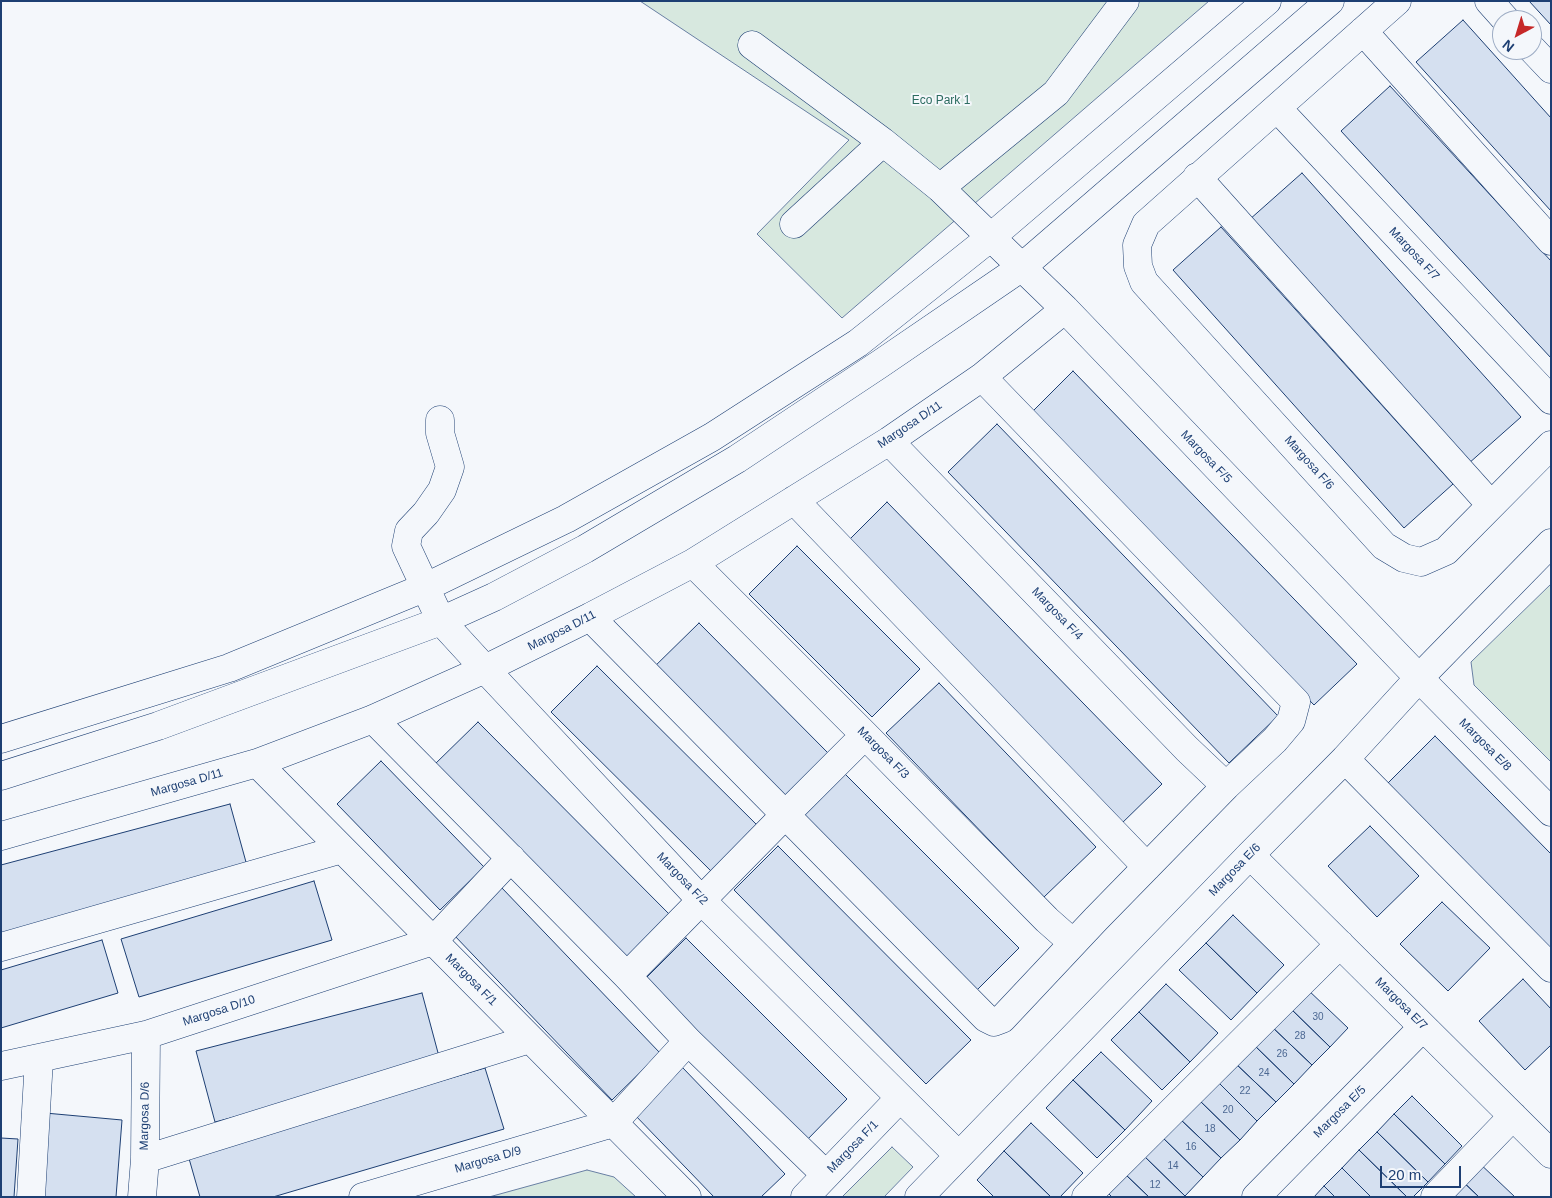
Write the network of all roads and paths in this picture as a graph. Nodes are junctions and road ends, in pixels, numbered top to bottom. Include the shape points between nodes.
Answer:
1 (1125, 1) edge
2 (1267, 1) edge
3 (1330, 1) edge
4 (1397, 1) edge
5 (1363, 31) junction
6 (752, 45) dead end
7 (1542, 59) edge
8 (1551, 69) edge
9 (1277, 108) junction
10 (883, 142) junction
11 (1197, 177) junction
12 (940, 188) junction
13 (794, 224) dead end
14 (991, 238) junction
15 (1551, 241) edge
16 (1022, 267) junction
17 (1065, 309) junction
18 (982, 377) junction
19 (1551, 400) edge
20 (440, 420) dead end
21 (888, 441) junction
22 (1551, 445) edge
23 (794, 500) junction
24 (1491, 505) junction
25 (1551, 543) edge
26 (693, 563) junction
27 (426, 587) junction
28 (590, 617) junction
29 (441, 621) junction
30 (485, 670) junction
31 (1419, 678) junction
32 (373, 719) junction
33 (866, 735) junction
34 (1, 739) edge
35 (1345, 758) junction
36 (257, 763) junction
37 (1, 776) edge
38 (1226, 786) junction
39 (1551, 812) edge
40 (785, 814) junction
41 (1, 836) edge
42 (342, 849) junction
43 (1250, 855) junction
44 (511, 858) junction
45 (1147, 867) junction
46 (702, 901) junction
47 (433, 941) junction
48 (1072, 943) junction
49 (1340, 944) junction
50 (1, 947) edge
51 (1551, 968) edge
52 (628, 976) junction
53 (1424, 1027) junction
54 (146, 1035) junction
55 (530, 1039) junction
56 (688, 1041) junction
57 (39, 1059) junction
58 (1, 1066) edge
59 (900, 1098) junction
60 (1513, 1116) junction
61 (613, 1124) junction
62 (1551, 1154) edge
63 (958, 1155) junction
64 (145, 1159) junction
65 (826, 1174) junction
66 (31, 1197) edge
67 (142, 1197) edge
68 (363, 1197) edge
69 (687, 1197) edge
70 (805, 1197) edge
71 (919, 1197) edge
72 (1086, 1197) edge
73 (1256, 1197) edge
74 (1435, 1197) edge

1 - 12 street via 1056,93
2 - 14 street
3 - 16 street
4 - 5 street
5 - 9 street
5 - 15 street
6 - 10 street, Margosa F/5
7 - 8 street
9 - 11 street
9 - 19 street, Margosa F/7
10 - 12 street, Margosa F/5
10 - 13 street
11 - 24 street
11 - 24 street, Margosa F/6 via 1146,224 1137,245 1138,266 1144,282 1384,546 1404,558 1421,562 1446,551
12 - 14 street, Margosa F/5
14 - 16 street, Margosa F/5
14 - 27 street via 858,343 712,437 566,519
16 - 17 street, Margosa F/5
16 - 29 street via 737,459 585,549
17 - 18 street, Margosa D/11
17 - 31 street, Margosa F/5
18 - 21 street, Margosa D/11
18 - 38 street via 1296,702 1291,721
20 - 27 street, Margosa F/2 via 440,433 450,467 442,490 409,531 406,546
21 - 23 street, Margosa D/11
21 - 38 street, Margosa F/4
22 - 24 street
23 - 26 street, Margosa D/11
23 - 45 street
25 - 31 street, Margosa E/6
26 - 28 street, Margosa D/11
26 - 33 street, Margosa F/3
27 - 29 street, Margosa F/2
27 - 34 street via 229,668
28 - 30 street, Margosa D/11
28 - 40 street
29 - 30 street, Margosa F/2
29 - 37 street via 158,726
30 - 32 street, Margosa D/11
30 - 46 street, Margosa F/2
31 - 35 street, Margosa E/6
31 - 39 street, Margosa E/8
32 - 36 street, Margosa D/11
32 - 44 street
33 - 40 street
33 - 48 street, Margosa F/3
35 - 43 street, Margosa E/6
35 - 51 street
36 - 41 street, Margosa D/11
36 - 42 street, Margosa F/1
38 - 45 street
40 - 46 street
40 - 48 street via 986,1018 994,1022 1002,1020
42 - 47 street, Margosa F/1
42 - 50 street
43 - 49 street, Margosa E/7
43 - 63 street, Margosa E/6
44 - 47 street
44 - 52 street
45 - 48 street
46 - 52 street
46 - 59 street, Margosa F/2
47 - 54 street, Margosa D/10
47 - 55 street, Margosa F/1
49 - 53 street, Margosa E/7
49 - 72 street
52 - 56 street
53 - 60 street, Margosa E/7
53 - 73 street, Margosa E/5
54 - 57 street, Margosa D/10
54 - 64 street, Margosa D/6
55 - 61 street, Margosa F/1
55 - 64 street
56 - 61 street
56 - 65 street
57 - 58 street, Margosa D/10
57 - 66 street
59 - 63 street, Margosa F/2
59 - 65 street, Margosa F/1
60 - 62 street, Margosa E/7
60 - 74 street
61 - 68 street, Margosa D/9
61 - 69 street, Margosa F/1
63 - 71 street, Margosa E/6
64 - 67 street, Margosa D/6
65 - 70 street, Margosa F/1

